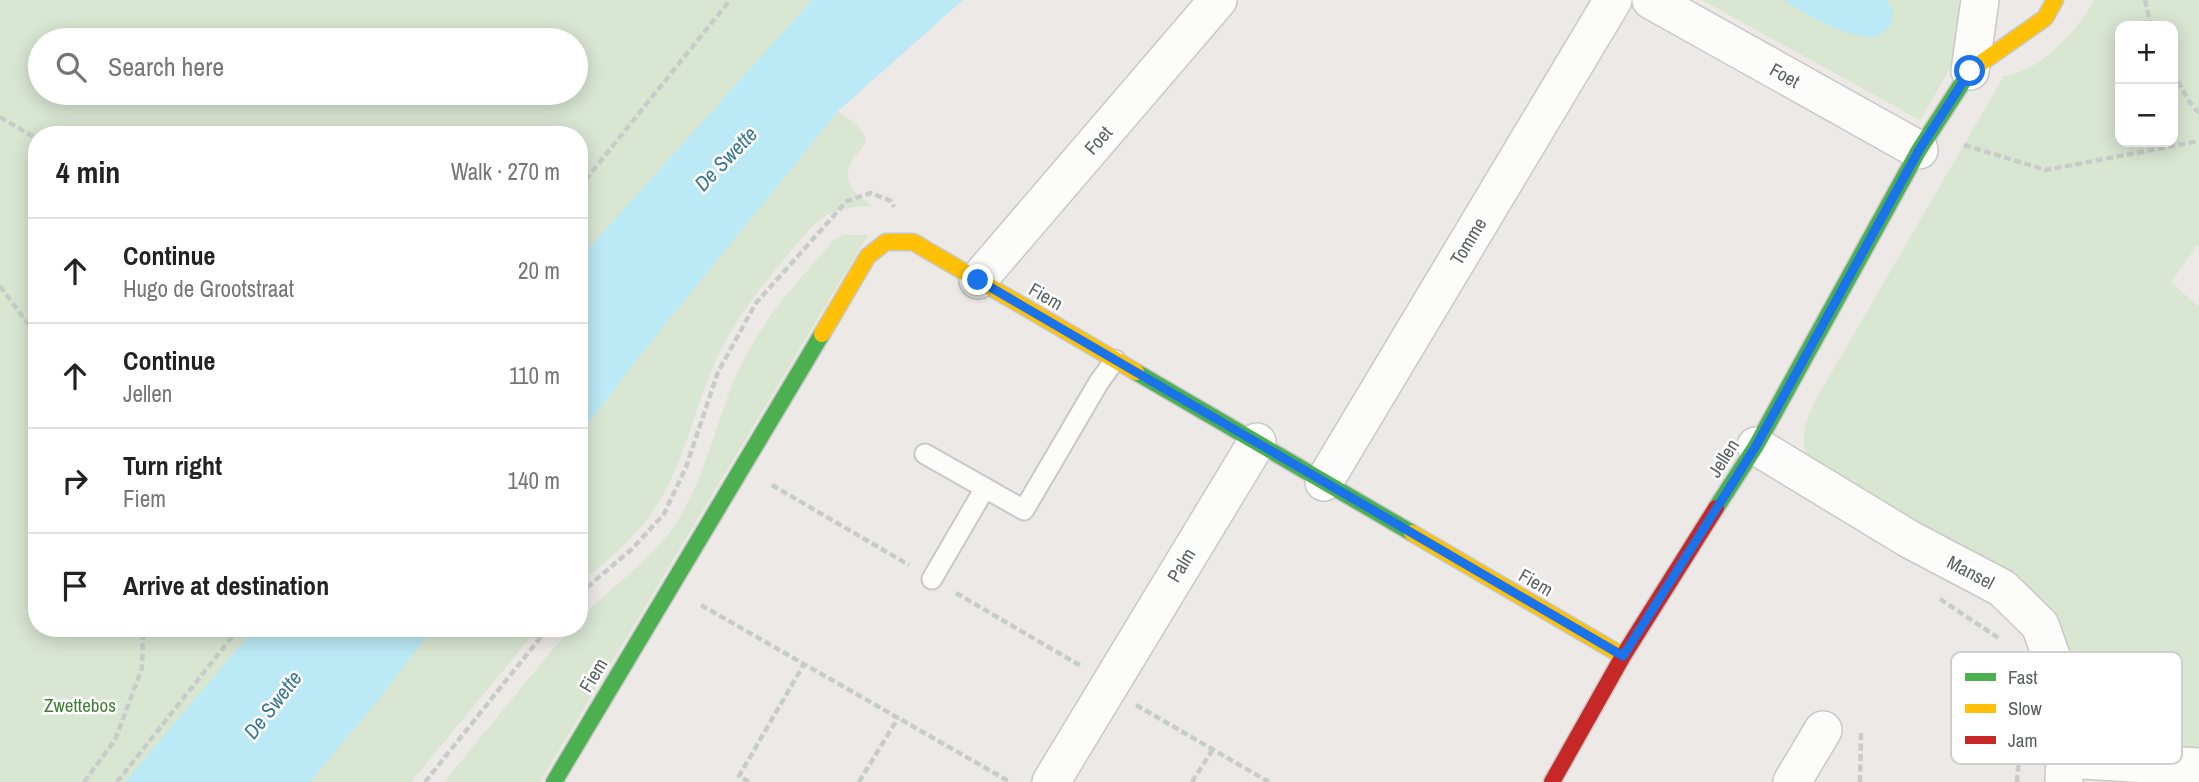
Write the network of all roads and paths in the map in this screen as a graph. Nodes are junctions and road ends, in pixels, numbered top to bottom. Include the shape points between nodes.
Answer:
1 (730, 0) edge
2 (1218, 0) edge
3 (1613, 0) edge
4 (1651, 0) edge
5 (1980, 0) edge
6 (2055, 0) edge
7 (2145, 0) edge
8 (2150, 21) edge
9 (1970, 71) junction
10 (2178, 81) edge
11 (2199, 113) edge
12 (0, 117) edge
13 (28, 134) edge
14 (2199, 141) edge
15 (1924, 142) junction
16 (588, 177) edge
17 (913, 242) junction
18 (978, 280) junction
19 (0, 286) edge
20 (28, 324) edge
21 (1115, 360) junction
22 (1256, 442) junction
23 (1756, 446) junction
24 (925, 454) dead end
25 (1324, 482) junction
26 (985, 488) junction
27 (932, 579) dead end
28 (588, 586) edge
29 (670, 588) junction
30 (1937, 597) dead end
31 (143, 637) edge
32 (232, 637) edge
33 (541, 637) edge
34 (2003, 641) dead end
35 (2050, 652) edge
36 (1623, 656) junction
37 (804, 664) junction
38 (1106, 688) junction
39 (898, 718) junction
40 (1823, 730) dead end
41 (1213, 749) junction
42 (2199, 767) edge
43 (2064, 771) edge
44 (428, 781) edge
45 (84, 782) edge
46 (117, 782) edge
47 (554, 782) edge
48 (749, 782) edge
49 (859, 782) edge
50 (1010, 782) edge
51 (1051, 782) edge
52 (1192, 782) edge
53 (1269, 782) edge
54 (1552, 782) edge
55 (1792, 782) edge

1 - 16 path
2 - 18 street, Foet
3 - 25 street, Tomme
4 - 15 street, Foet
5 - 9 street
6 - 9 street via 2045,18
7 - 8 path
9 - 15 street, Jellen
10 - 11 path
12 - 13 path
14 - 15 path via 2046,170
15 - 23 street, Jellen
17 - 18 street, Fiem
17 - 28 path via 891,201 871,194 847,201 755,303 718,372 686,467 664,514
17 - 29 street, Fiem via 886,242 868,256
18 - 21 street, Fiem
19 - 20 path
21 - 22 street, Fiem
21 - 26 lane via 1024,510
22 - 25 street, Fiem
22 - 38 street, Palm
23 - 35 street, Mansel via 1909,539 2002,588 2040,625
23 - 36 street, Jellen
24 - 26 lane
25 - 36 street, Fiem
26 - 27 lane
29 - 37 path
29 - 47 street, Fiem
30 - 34 path
31 - 45 path via 142,668 115,740
32 - 46 path
33 - 44 path
36 - 54 street, Jellen
37 - 39 path
37 - 48 path via 739,776
38 - 41 path
38 - 51 street, Palm
39 - 49 path
39 - 50 path
40 - 55 street
41 - 52 path
41 - 53 path
42 - 43 street

